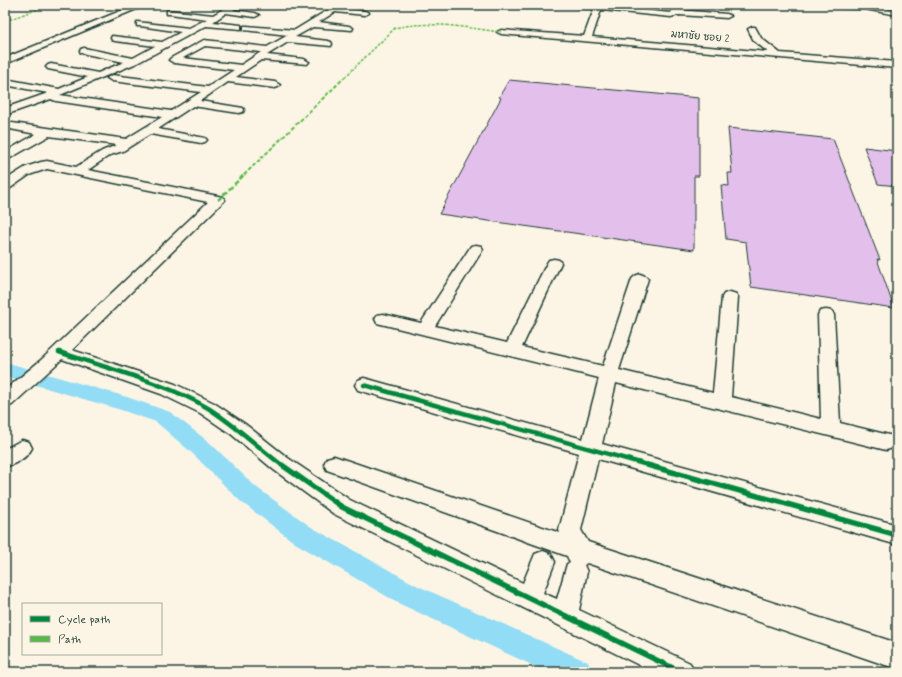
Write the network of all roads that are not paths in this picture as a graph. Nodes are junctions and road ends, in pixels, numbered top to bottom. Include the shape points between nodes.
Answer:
1 (142, 5) edge
2 (235, 5) edge
3 (577, 5) edge
4 (831, 5) edge
5 (869, 6) edge
6 (598, 8) junction
7 (675, 8) edge
8 (225, 11) junction
9 (170, 12) dead end
10 (365, 13) dead end
11 (897, 13) edge
12 (255, 15) dead end
13 (728, 16) dead end
14 (214, 18) junction
15 (205, 23) junction
16 (140, 24) dead end
17 (311, 24) junction
18 (238, 28) dead end
19 (247, 28) dead end
20 (349, 28) dead end
21 (752, 29) dead end
22 (190, 31) junction
23 (501, 32) dead end
24 (296, 33) junction
25 (214, 37) dead end
26 (115, 38) dead end
27 (287, 39) junction
28 (587, 40) junction
29 (204, 43) junction
30 (328, 44) dead end
31 (163, 45) junction
32 (269, 50) junction
33 (84, 52) dead end
34 (777, 54) junction
35 (149, 57) dead end
36 (260, 57) junction
37 (174, 60) junction
38 (5, 61) edge
39 (134, 61) junction
40 (304, 62) dead end
41 (897, 65) edge
42 (51, 67) dead end
43 (242, 68) junction
44 (99, 76) junction
45 (112, 78) dead end
46 (228, 79) junction
47 (6, 82) edge
48 (276, 85) dead end
49 (211, 90) junction
50 (58, 95) junction
51 (191, 103) junction
52 (239, 110) dead end
53 (5, 112) edge
54 (174, 114) junction
55 (5, 125) edge
56 (148, 130) junction
57 (47, 132) junction
58 (201, 140) dead end
59 (123, 146) junction
60 (5, 157) edge
61 (86, 172) junction
62 (5, 186) edge
63 (476, 249) dead end
64 (554, 263) dead end
65 (640, 279) dead end
66 (730, 297) dead end
67 (826, 315) dead end
68 (383, 319) dead end
69 (425, 329) junction
70 (512, 351) junction
71 (53, 358) junction
72 (609, 375) junction
73 (364, 385) dead end
74 (5, 400) edge
75 (721, 402) junction
76 (831, 428) junction
77 (886, 442) dead end
78 (590, 449) junction
79 (334, 464) dead end
80 (570, 530) junction
81 (894, 534) dead end
82 (546, 550) junction
83 (578, 561) junction
84 (529, 599) junction
85 (565, 616) junction
86 (897, 656) edge
87 (681, 672) edge

1 - 38 street
2 - 8 street
3 - 6 street
4 - 5 street
5 - 11 street
6 - 7 street via 666,14 675,14
6 - 28 street
7 - 13 street
8 - 12 street
8 - 14 street
9 - 14 street
10 - 17 street via 334,10
14 - 15 street
15 - 18 street
15 - 22 street
16 - 22 street
17 - 20 street
17 - 24 street
19 - 24 street
21 - 34 street via 757,39
22 - 31 street
23 - 28 street, มหาชัย ซอย 2
24 - 27 street
25 - 29 street
26 - 31 street
27 - 30 street
27 - 32 street
28 - 34 street, มหาชัย ซอย 2
29 - 32 street
29 - 37 street
31 - 39 street
32 - 36 street
33 - 39 street
34 - 41 street, มหาชัย ซอย 2
35 - 37 street
36 - 40 street
36 - 43 street
37 - 43 street
39 - 44 street
42 - 44 street
43 - 46 street
44 - 50 street
45 - 49 street
46 - 48 street
46 - 49 street
47 - 50 street
49 - 51 street
50 - 53 street
50 - 54 street
51 - 52 street
51 - 54 street
54 - 56 street
55 - 57 street
56 - 58 street
56 - 59 street
57 - 59 street
57 - 60 street
59 - 61 street via 113,160
61 - 62 street via 47,165 36,166
61 - 71 street via 218,200
63 - 69 street
64 - 70 street
65 - 72 street
66 - 75 street
67 - 76 street
68 - 69 street
69 - 70 street
70 - 72 street
71 - 74 street
71 - 84 street via 168,389 207,408 342,507
72 - 75 street
72 - 78 street
73 - 78 street
75 - 76 street
76 - 77 street
78 - 80 street
78 - 81 street
79 - 82 street
80 - 82 street
80 - 83 street
82 - 83 street
82 - 84 street
83 - 85 street
83 - 86 street
84 - 85 street
85 - 87 street

